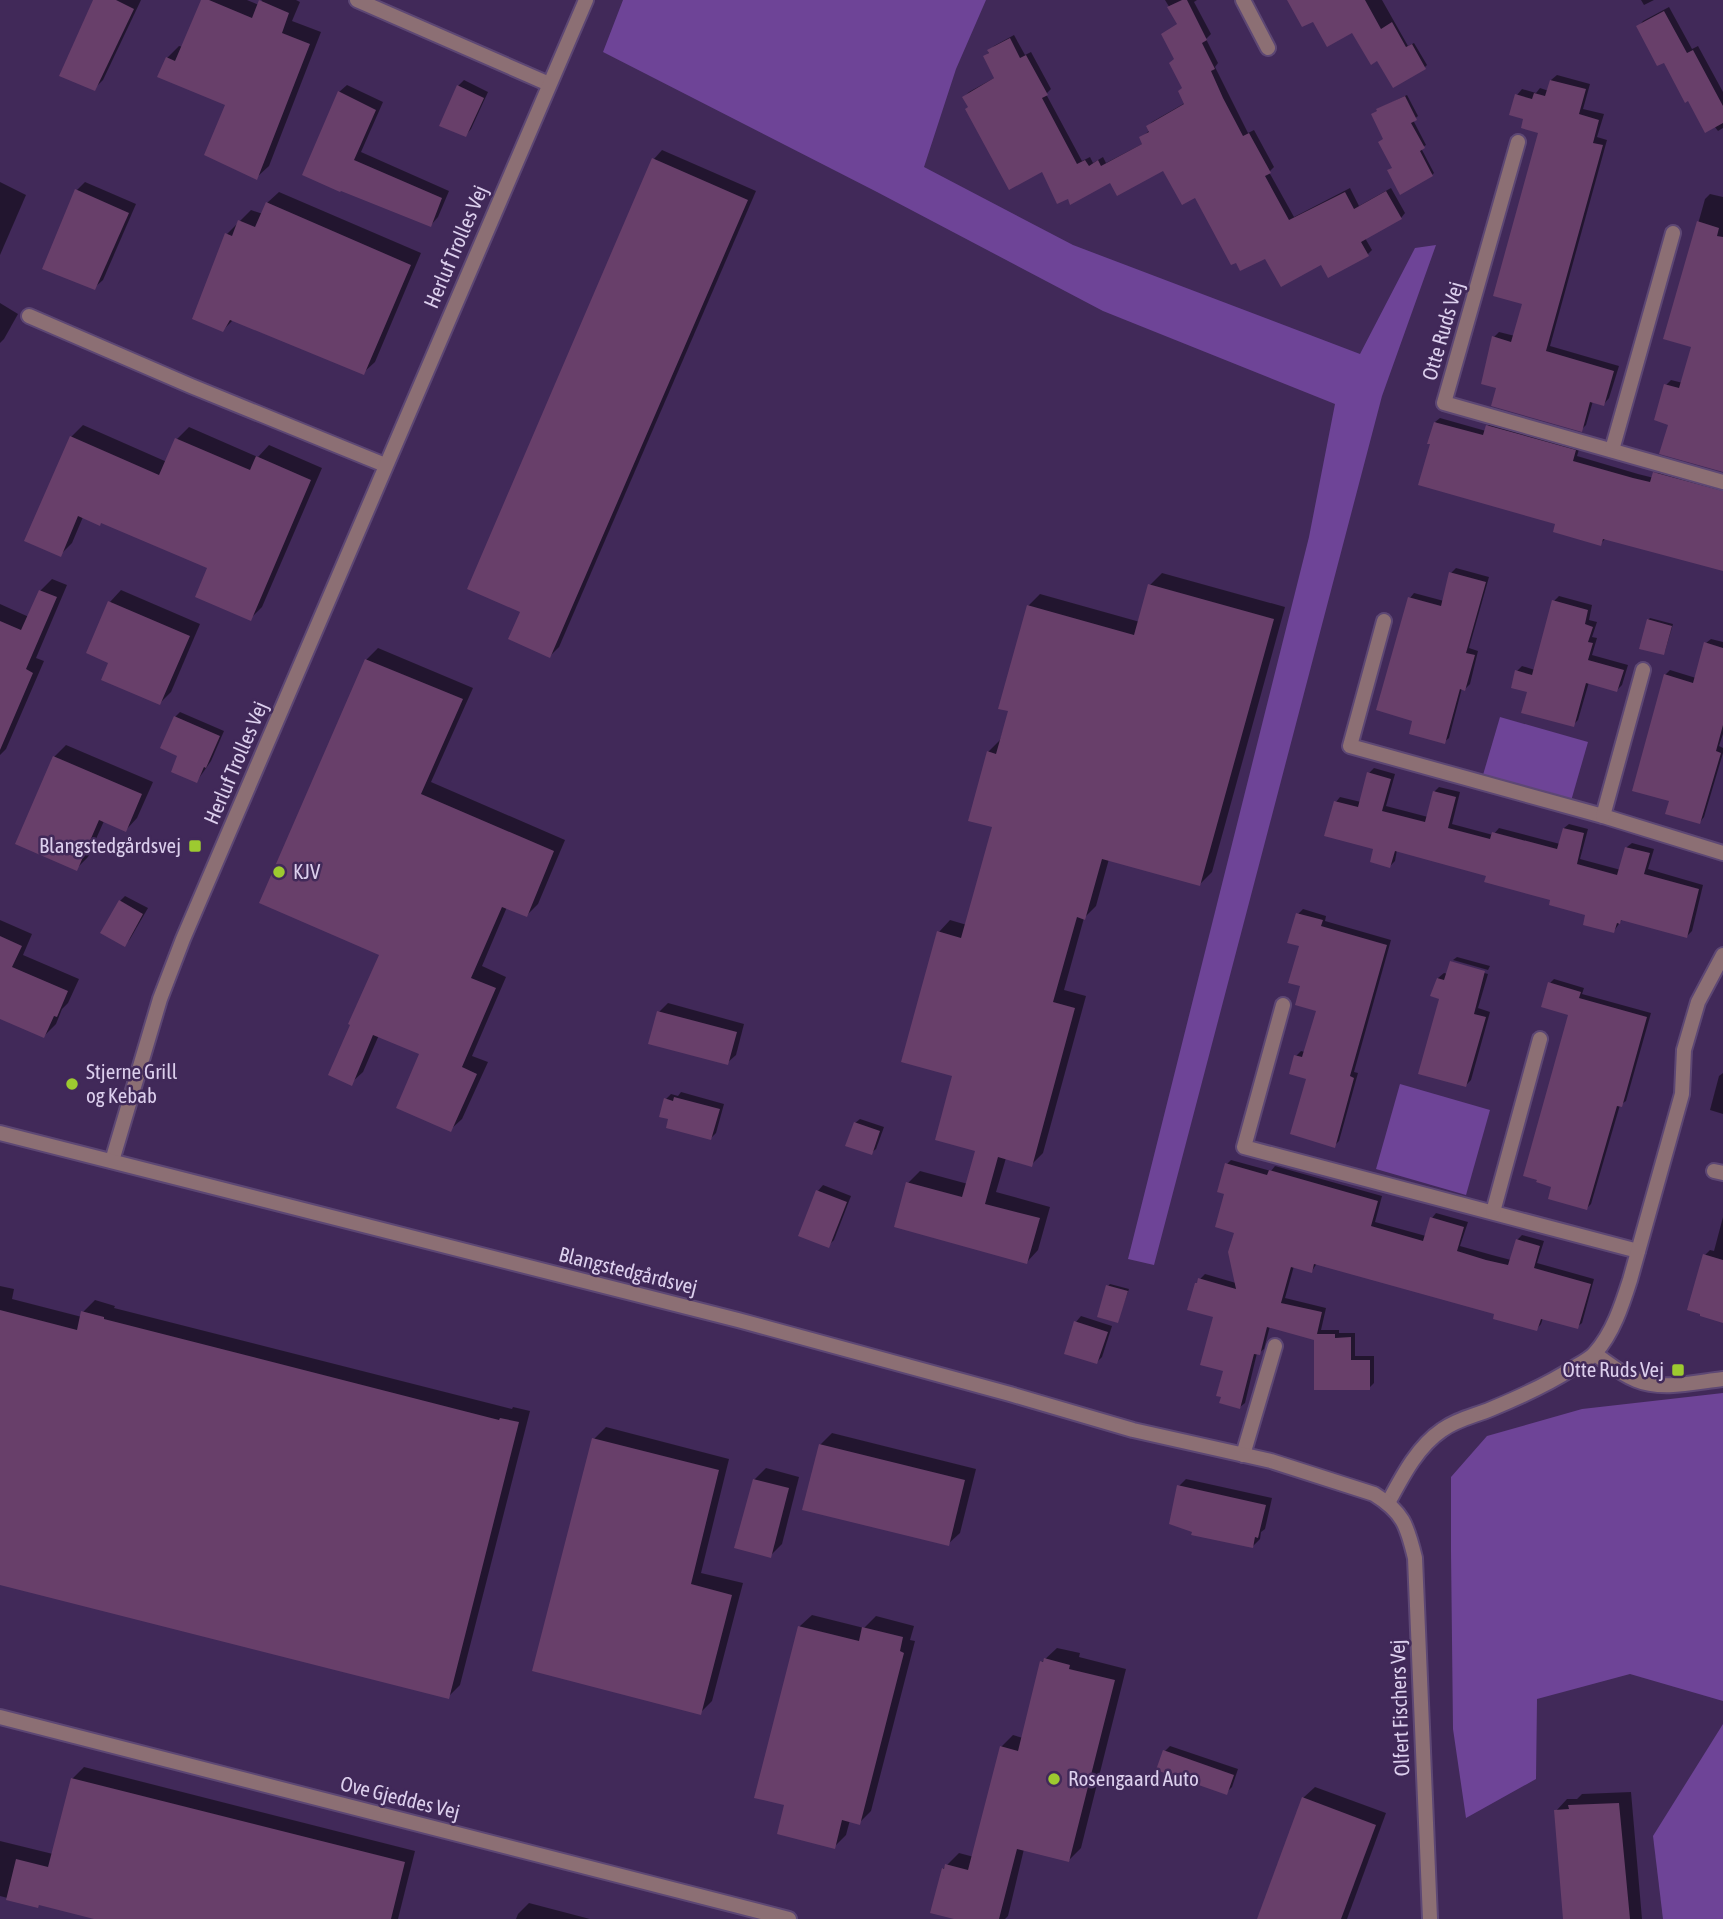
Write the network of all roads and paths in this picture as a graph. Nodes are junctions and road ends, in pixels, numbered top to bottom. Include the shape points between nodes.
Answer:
1 (357, 0) edge
2 (586, 0) edge
3 (1243, 0) edge
4 (1268, 48) dead end
5 (549, 85) junction
6 (1518, 142) dead end
7 (1673, 233) dead end
8 (29, 316) dead end
9 (1612, 450) junction
10 (385, 465) junction
11 (1723, 482) edge
12 (1384, 621) dead end
13 (1643, 670) dead end
14 (1603, 816) junction
15 (1723, 853) edge
16 (1723, 955) edge
17 (1283, 1005) dead end
18 (1540, 1039) dead end
19 (0, 1133) edge
20 (112, 1161) junction
21 (1493, 1212) junction
22 (1638, 1251) junction
23 (1275, 1346) dead end
24 (1595, 1354) junction
25 (1723, 1379) edge
26 (1243, 1455) junction
27 (1388, 1503) junction
28 (0, 1717) edge
29 (789, 1919) edge
30 (1430, 1919) edge

1 - 5 street
2 - 5 street, Herluf Trolles Vej
3 - 4 street
5 - 10 street, Herluf Trolles Vej
6 - 9 street, Otte Ruds Vej via 1444,403
7 - 9 street
8 - 10 street
9 - 11 street, Otte Ruds Vej
10 - 20 street, Herluf Trolles Vej via 160,999
12 - 14 street via 1350,746
13 - 14 street
14 - 15 street
16 - 22 street via 1698,1002 1684,1050 1682,1094
17 - 21 street via 1244,1147
18 - 21 street
19 - 20 street, Blangstedgårdsvej
20 - 26 street, Blangstedgårdsvej via 738,1320 1133,1430
21 - 22 street
22 - 24 street via 1621,1307
23 - 26 street
24 - 25 street via 1638,1381 1666,1385
24 - 27 street via 1537,1389 1441,1430 1405,1472
26 - 27 street, Blangstedgårdsvej via 1325,1477
27 - 30 street, Olfert Fischers Vej via 1408,1531 1415,1558
28 - 29 street, Ove Gjeddes Vej

